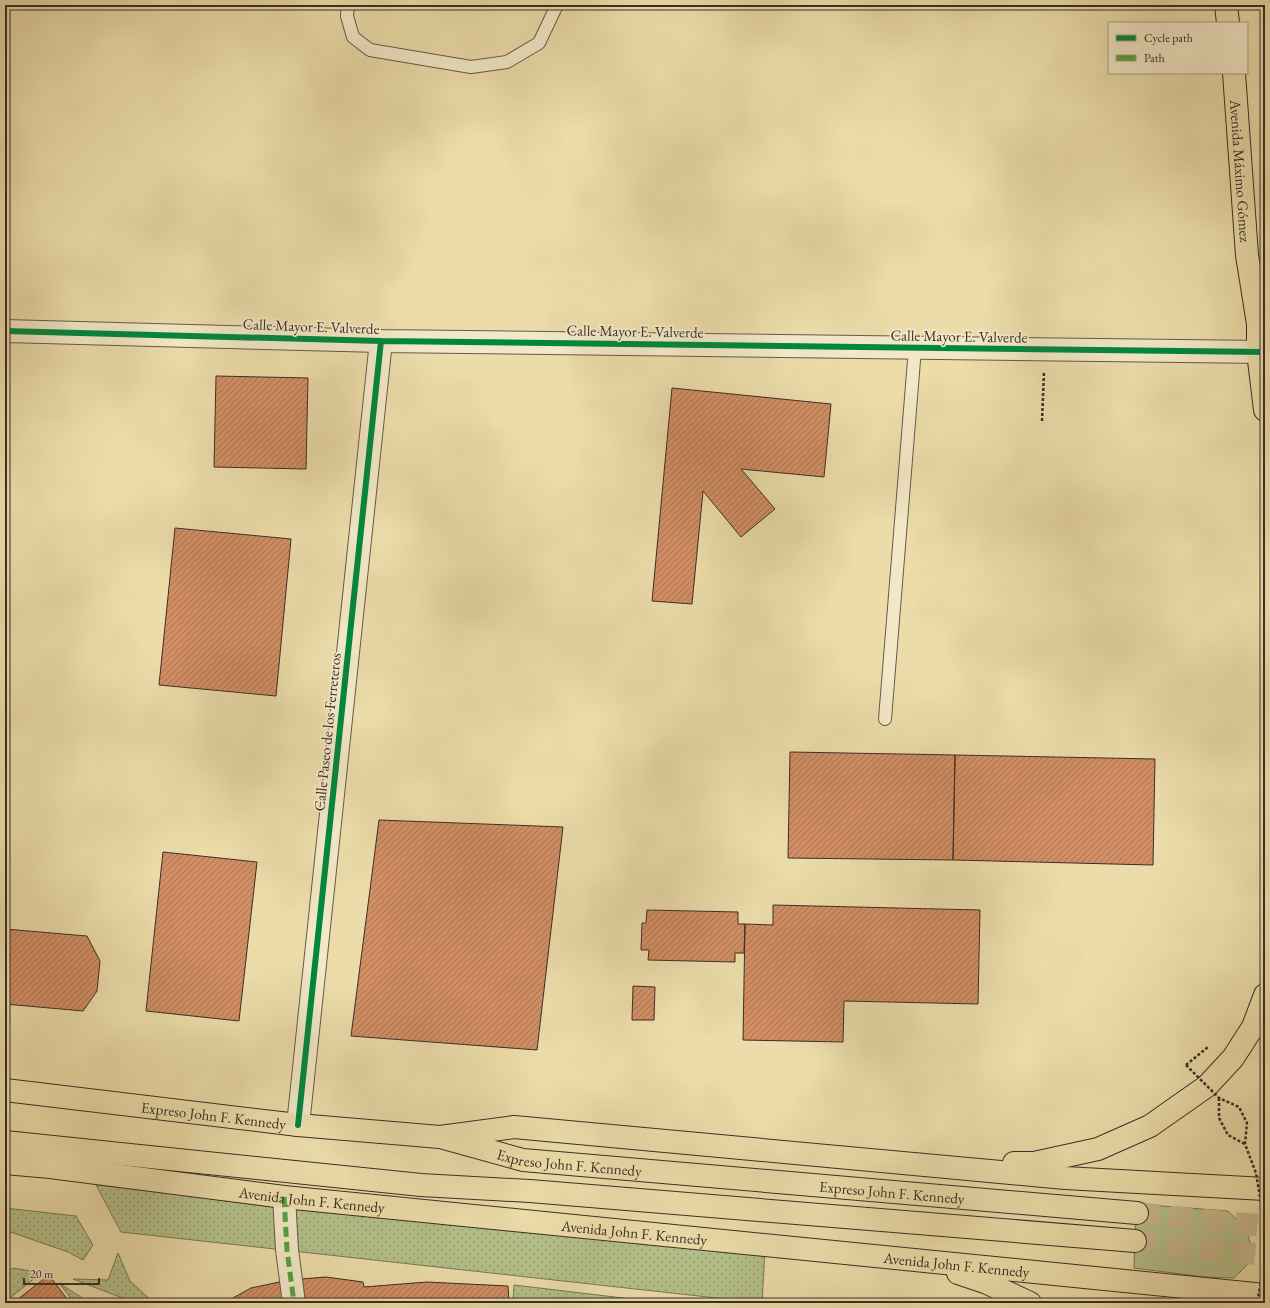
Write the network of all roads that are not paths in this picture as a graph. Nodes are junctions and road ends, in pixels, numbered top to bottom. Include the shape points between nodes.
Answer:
1 (348, 5) edge
2 (557, 5) edge
3 (1226, 5) edge
4 (1228, 22) edge
5 (1234, 74) edge
6 (5, 331) edge
7 (381, 341) junction
8 (916, 348) junction
9 (1261, 352) edge
10 (1265, 410) edge
11 (885, 719) dead end
12 (1265, 995) edge
13 (5, 1090) edge
14 (298, 1125) junction
15 (440, 1137) junction
16 (5, 1142) edge
17 (5, 1163) edge
18 (927, 1165) junction
19 (1265, 1189) edge
20 (284, 1197) junction
21 (1137, 1213) tunnel mouth
22 (1135, 1240) tunnel mouth
23 (919, 1260) junction
24 (1265, 1295) edge
25 (294, 1303) edge
26 (1030, 1303) edge

1 - 2 lane via 347,16 353,36 370,50 471,67 507,62 539,43
3 - 4 main road
5 - 9 main road, Avenida Máximo Gómez via 1247,255
6 - 7 street, Calle Mayor E. Valverde
7 - 8 street, Calle Mayor E. Valverde
7 - 14 street, Calle Paseo de los Ferreteros
8 - 9 street, Calle Mayor E. Valverde
8 - 11 lane
9 - 10 main road, Avenida Máximo Gómez
12 - 18 main road via 1253,1027 1233,1058 1207,1086 1150,1126 1098,1149 1034,1163
13 - 14 main road, Expreso John F. Kennedy
14 - 15 main road, Expreso John F. Kennedy
15 - 18 main road via 514,1126
15 - 21 main road, Expreso John F. Kennedy via 523,1160
16 - 22 main road, Expreso John F. Kennedy via 421,1185 538,1191
17 - 20 main road, Avenida John F. Kennedy
18 - 19 main road via 1065,1178
20 - 23 main road, Avenida John F. Kennedy
20 - 25 street
23 - 24 main road, Avenida John F. Kennedy
23 - 26 main road via 985,1282

